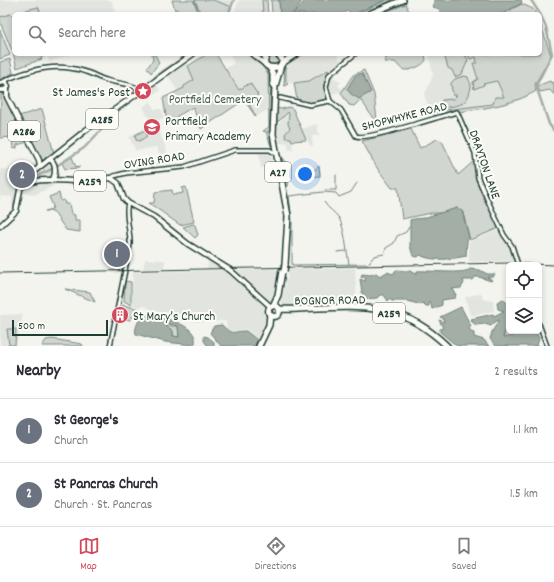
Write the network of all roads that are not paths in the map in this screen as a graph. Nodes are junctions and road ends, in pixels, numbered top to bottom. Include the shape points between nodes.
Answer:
1 (397, 0) edge
2 (403, 0) edge
3 (392, 4) junction
4 (368, 12) edge
5 (374, 12) edge
6 (381, 12) edge
7 (190, 56) edge
8 (255, 56) edge
9 (268, 56) edge
10 (279, 56) edge
11 (292, 56) edge
12 (353, 56) edge
13 (281, 63) junction
14 (269, 67) junction
15 (14, 76) junction
16 (1, 82) edge
17 (8, 87) junction
18 (1, 90) edge
19 (141, 90) junction
20 (275, 91) junction
21 (6, 94) junction
22 (280, 98) junction
23 (330, 101) junction
24 (274, 105) junction
25 (457, 112) joint
26 (271, 149) junction
27 (55, 154) junction
28 (39, 160) junction
29 (46, 161) junction
30 (53, 161) junction
31 (40, 166) junction
32 (55, 174) junction
33 (111, 178) junction
34 (53, 179) junction
35 (59, 180) junction
36 (24, 183) junction
37 (128, 203) junction
38 (0, 226) edge
39 (517, 262) edge
40 (284, 265) junction
41 (274, 310) junction
42 (542, 332) edge
43 (110, 346) edge
44 (260, 346) edge
45 (445, 346) edge
46 (547, 346) edge

1 - 4 highway
2 - 3 highway
3 - 5 highway
3 - 6 highway
7 - 19 main road, A285
8 - 14 main road
9 - 14 highway via 266,61
10 - 13 highway
11 - 13 highway
12 - 23 main road via 328,77 326,88
13 - 14 highway via 275,68
13 - 20 highway, A27
14 - 26 highway, A27 via 273,79
15 - 16 main road
15 - 17 main road
15 - 19 main road via 53,66 85,72
16 - 17 main road via 6,83
17 - 18 main road
17 - 21 main road
18 - 21 main road, A286
19 - 27 main road, A285
20 - 22 highway
20 - 24 highway, A27
21 - 28 main road, A286
22 - 23 main road via 310,105
22 - 24 highway via 276,99
23 - 25 main road, SHOPWHYKE ROAD via 341,110 359,138
24 - 40 highway, A27 via 275,146 288,216
25 - 39 main road, DRAYTON LANE via 475,153 478,178 504,235 512,246
26 - 33 main road, OVING ROAD via 235,150 184,167 126,173
26 - 40 highway, A27 via 285,211
27 - 29 main road, A285
27 - 30 main road
28 - 29 main road, A286
28 - 31 main road, A286
29 - 30 main road, A286
29 - 31 main road
30 - 32 main road
31 - 36 main road
32 - 34 main road
32 - 35 main road, A259
33 - 35 main road, A259
33 - 37 main road, A259 via 118,183
34 - 35 main road, A259
34 - 36 main road
36 - 38 main road via 16,211
37 - 41 main road, bridge via 154,217 188,244 230,270
37 - 43 main road via 126,208 130,245
40 - 41 highway, A27, bridge
41 - 44 highway, A27
41 - 45 highway, BOGNOR ROAD / A259 via 380,311 414,323
42 - 46 main road

